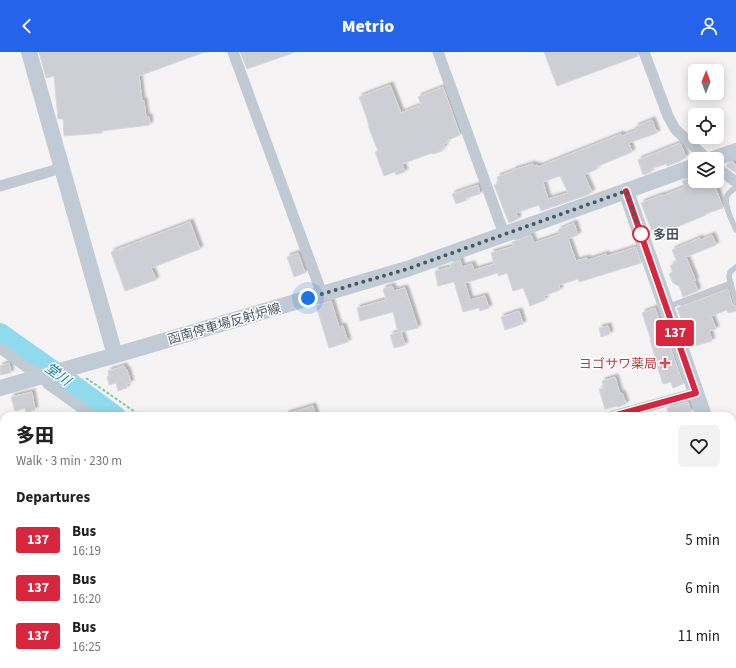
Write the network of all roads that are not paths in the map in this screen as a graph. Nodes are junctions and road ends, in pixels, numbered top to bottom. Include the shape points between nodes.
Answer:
1 (29, 52) edge
2 (233, 52) edge
3 (438, 52) edge
4 (644, 52) edge
5 (736, 151) edge
6 (699, 152) edge
7 (724, 155) edge
8 (62, 168) junction
9 (688, 169) edge
10 (724, 173) edge
11 (736, 182) edge
12 (0, 186) edge
13 (736, 187) edge
14 (626, 191) junction
15 (736, 230) edge
16 (504, 234) junction
17 (736, 268) edge
18 (730, 283) junction
19 (322, 294) junction
20 (736, 302) edge
21 (666, 307) junction
22 (0, 348) edge
23 (115, 355) junction
24 (42, 376) junction
25 (0, 388) edge
26 (696, 393) junction
27 (87, 412) edge
28 (627, 412) edge
29 (703, 412) edge

1 - 8 main road
2 - 19 street
3 - 16 street
4 - 6 street via 675,130
5 - 7 main road
8 - 12 street
8 - 23 main road
9 - 14 main road, 函南停車場反射炉線
10 - 11 street
13 - 15 lane via 727,195 726,203
14 - 16 main road, 函南停車場反射炉線
14 - 21 main road
16 - 19 main road, 函南停車場反射炉線 via 407,269
17 - 18 lane via 729,274
18 - 20 lane
18 - 21 lane
19 - 23 main road, 函南停車場反射炉線
21 - 26 main road
22 - 24 street
23 - 24 main road, 函南停車場反射炉線
24 - 25 main road, 函南停車場反射炉線
24 - 27 street via 48,384
26 - 28 street
26 - 29 main road

